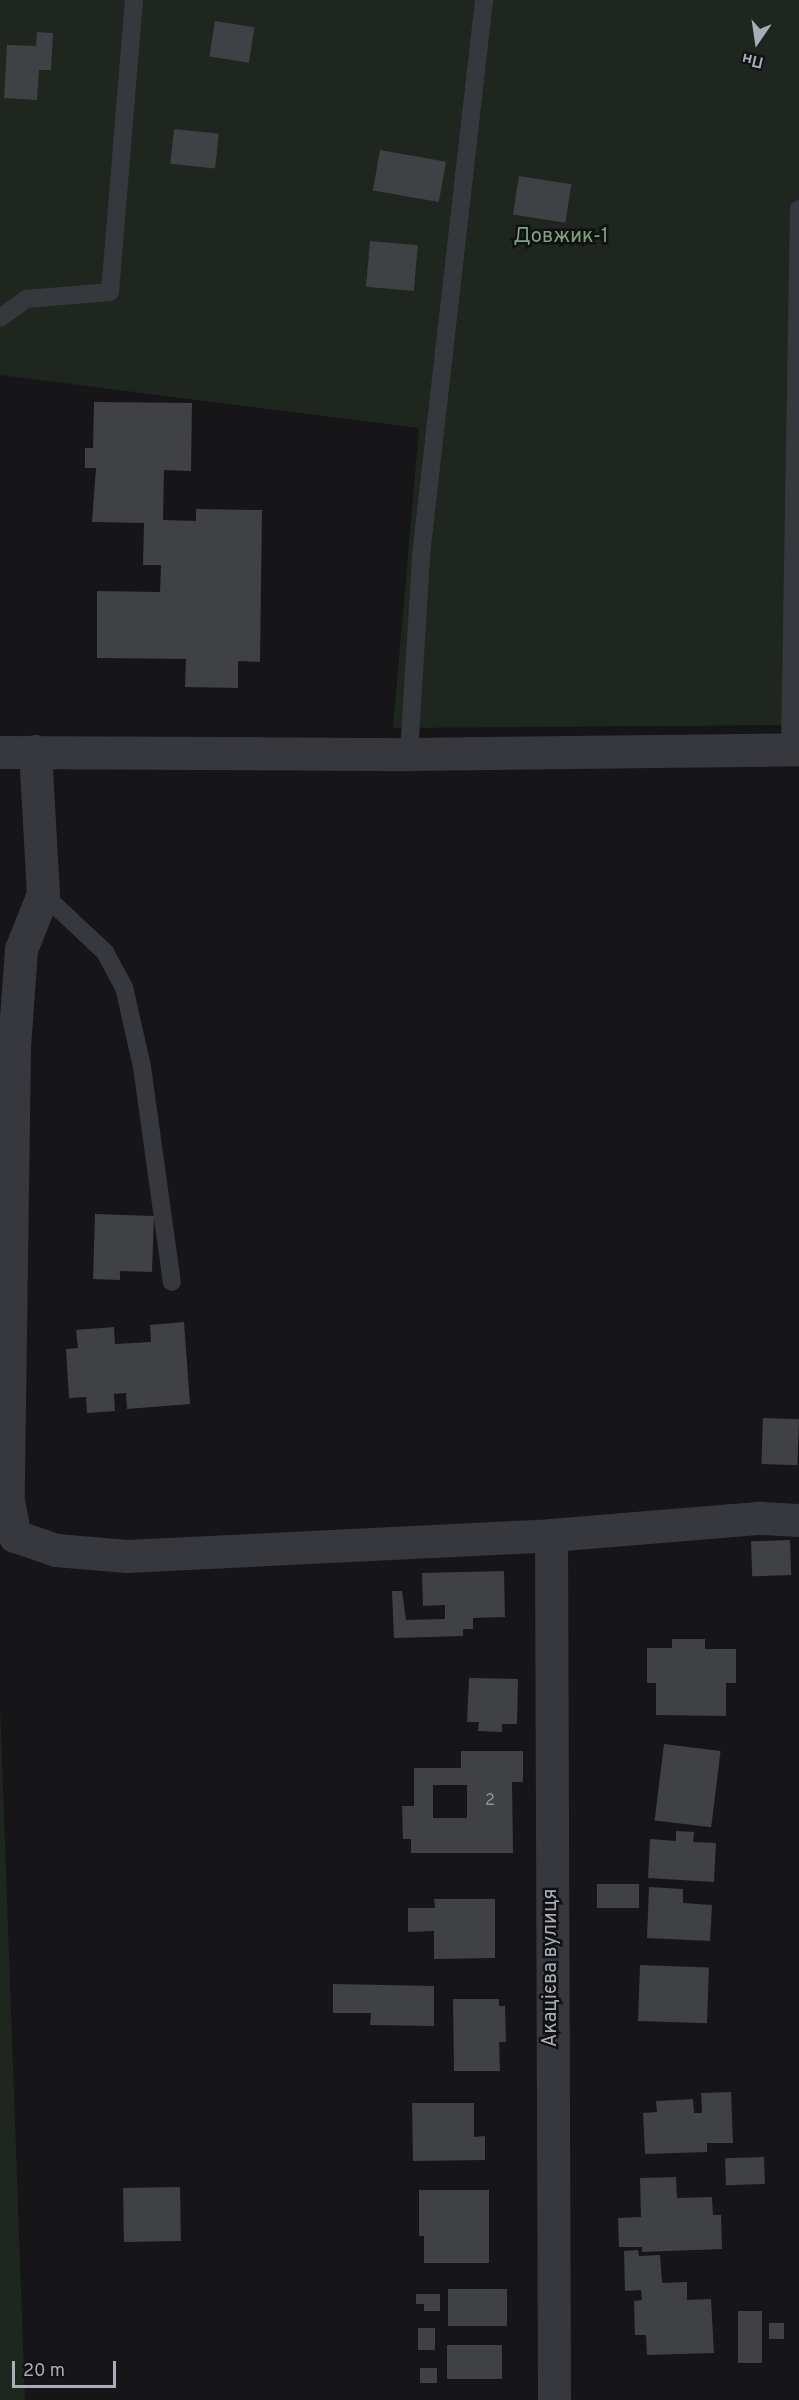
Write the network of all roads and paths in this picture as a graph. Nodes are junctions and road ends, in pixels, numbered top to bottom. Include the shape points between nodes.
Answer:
1 (134, 0) edge
2 (484, 0) edge
3 (799, 209) edge
4 (0, 318) edge
5 (10, 747) edge
6 (794, 749) edge
7 (409, 754) junction
8 (43, 894) junction
9 (172, 1282) dead end
10 (799, 1520) edge
11 (551, 1535) junction
12 (554, 2400) edge

1 - 4 lane via 110,292 27,298
2 - 7 lane via 421,555
3 - 6 lane
5 - 7 street
5 - 8 street
6 - 7 street
8 - 9 lane via 105,952 124,987 142,1067
8 - 11 street via 21,950 14,1046 8,1502 15,1536 56,1550 127,1557
10 - 11 street via 760,1518
11 - 12 street, Акацієва вулиця

